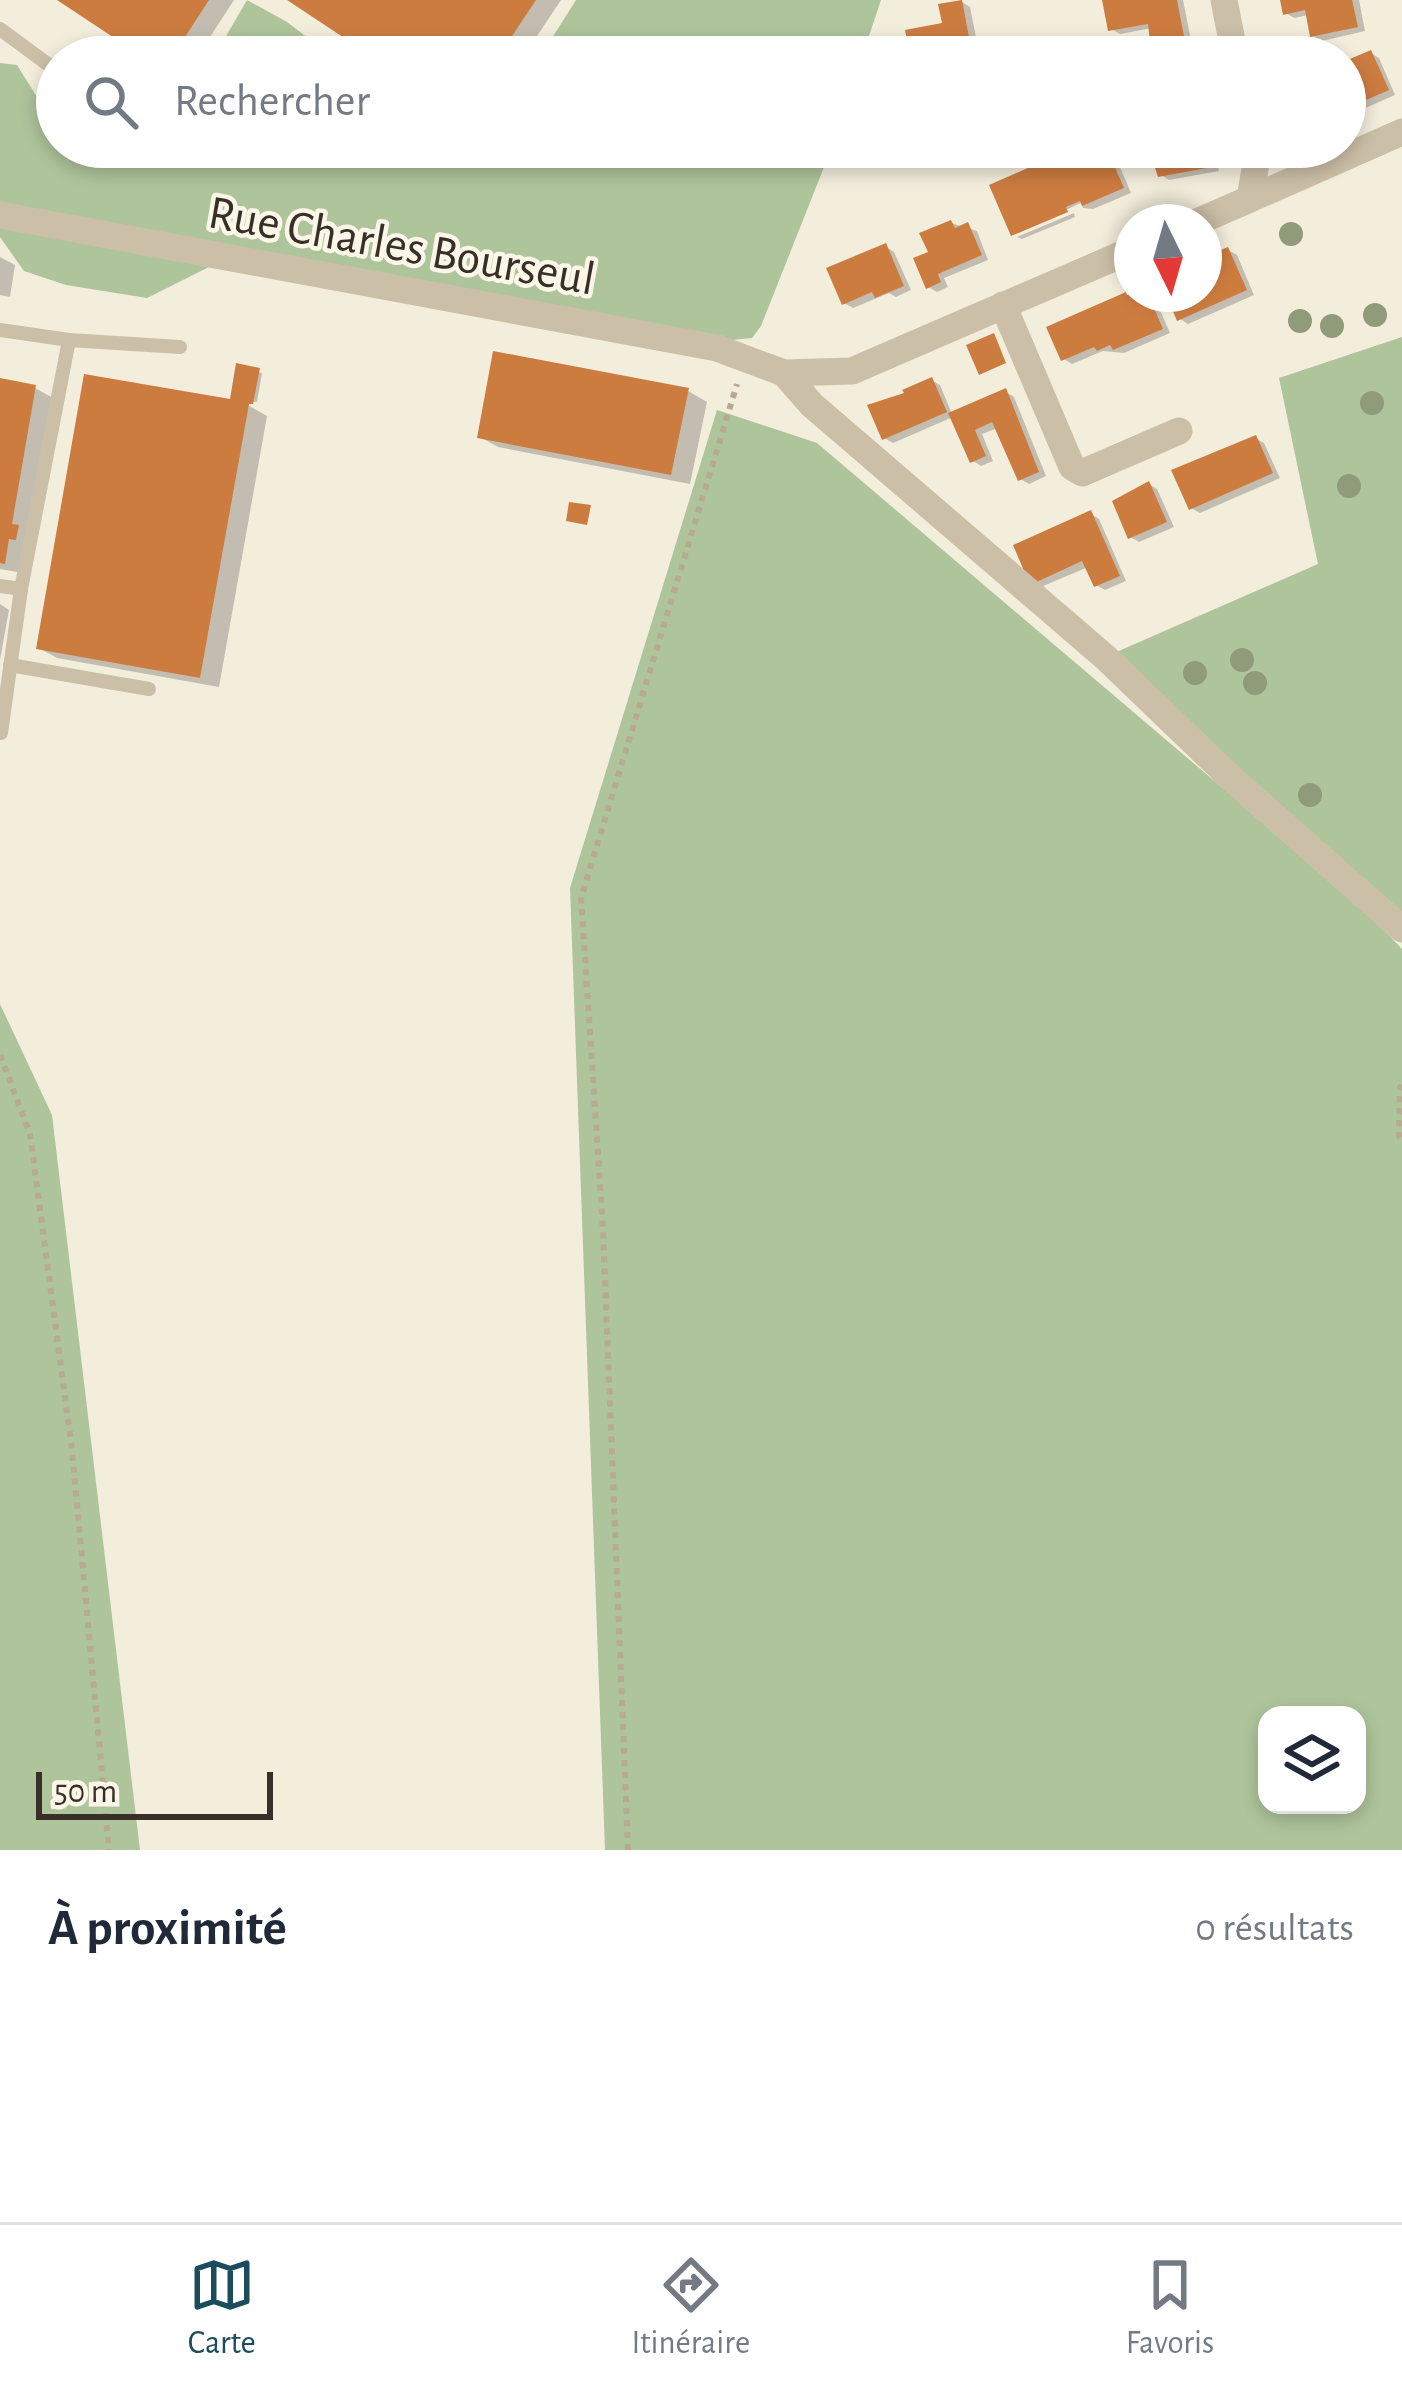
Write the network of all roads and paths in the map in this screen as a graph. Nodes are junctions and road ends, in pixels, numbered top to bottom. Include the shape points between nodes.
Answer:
1 (1224, 0) edge
2 (0, 29) edge
3 (1231, 36) edge
4 (36, 56) edge
5 (1402, 132) edge
6 (1366, 148) edge
7 (1253, 168) edge
8 (1320, 168) edge
9 (1250, 199) junction
10 (1222, 211) edge
11 (0, 215) edge
12 (1114, 258) edge
13 (1004, 305) junction
14 (0, 330) edge
15 (69, 340) junction
16 (180, 347) dead end
17 (744, 360) junction
18 (784, 374) junction
19 (1178, 431) dead end
20 (0, 586) edge
21 (21, 589) junction
22 (10, 665) junction
23 (148, 688) dead end
24 (1, 733) edge
25 (1402, 929) edge
26 (0, 1055) edge
27 (1402, 1089) edge
28 (1402, 1140) edge
29 (110, 1850) edge
30 (628, 1850) edge

1 - 3 street
2 - 4 lane
5 - 6 street
7 - 9 street
8 - 9 street
9 - 10 street
11 - 17 street, Rue Charles Bourseul via 717,348
12 - 13 street
13 - 18 street via 852,370
13 - 19 street via 1072,467 1082,472
14 - 15 lane
15 - 16 lane
15 - 21 lane
17 - 18 street, Rue Charles Bourseul
17 - 30 path via 581,898
18 - 25 street
20 - 21 lane
21 - 22 lane
22 - 23 lane
22 - 24 lane
26 - 29 path via 30,1134 72,1450
27 - 28 path

